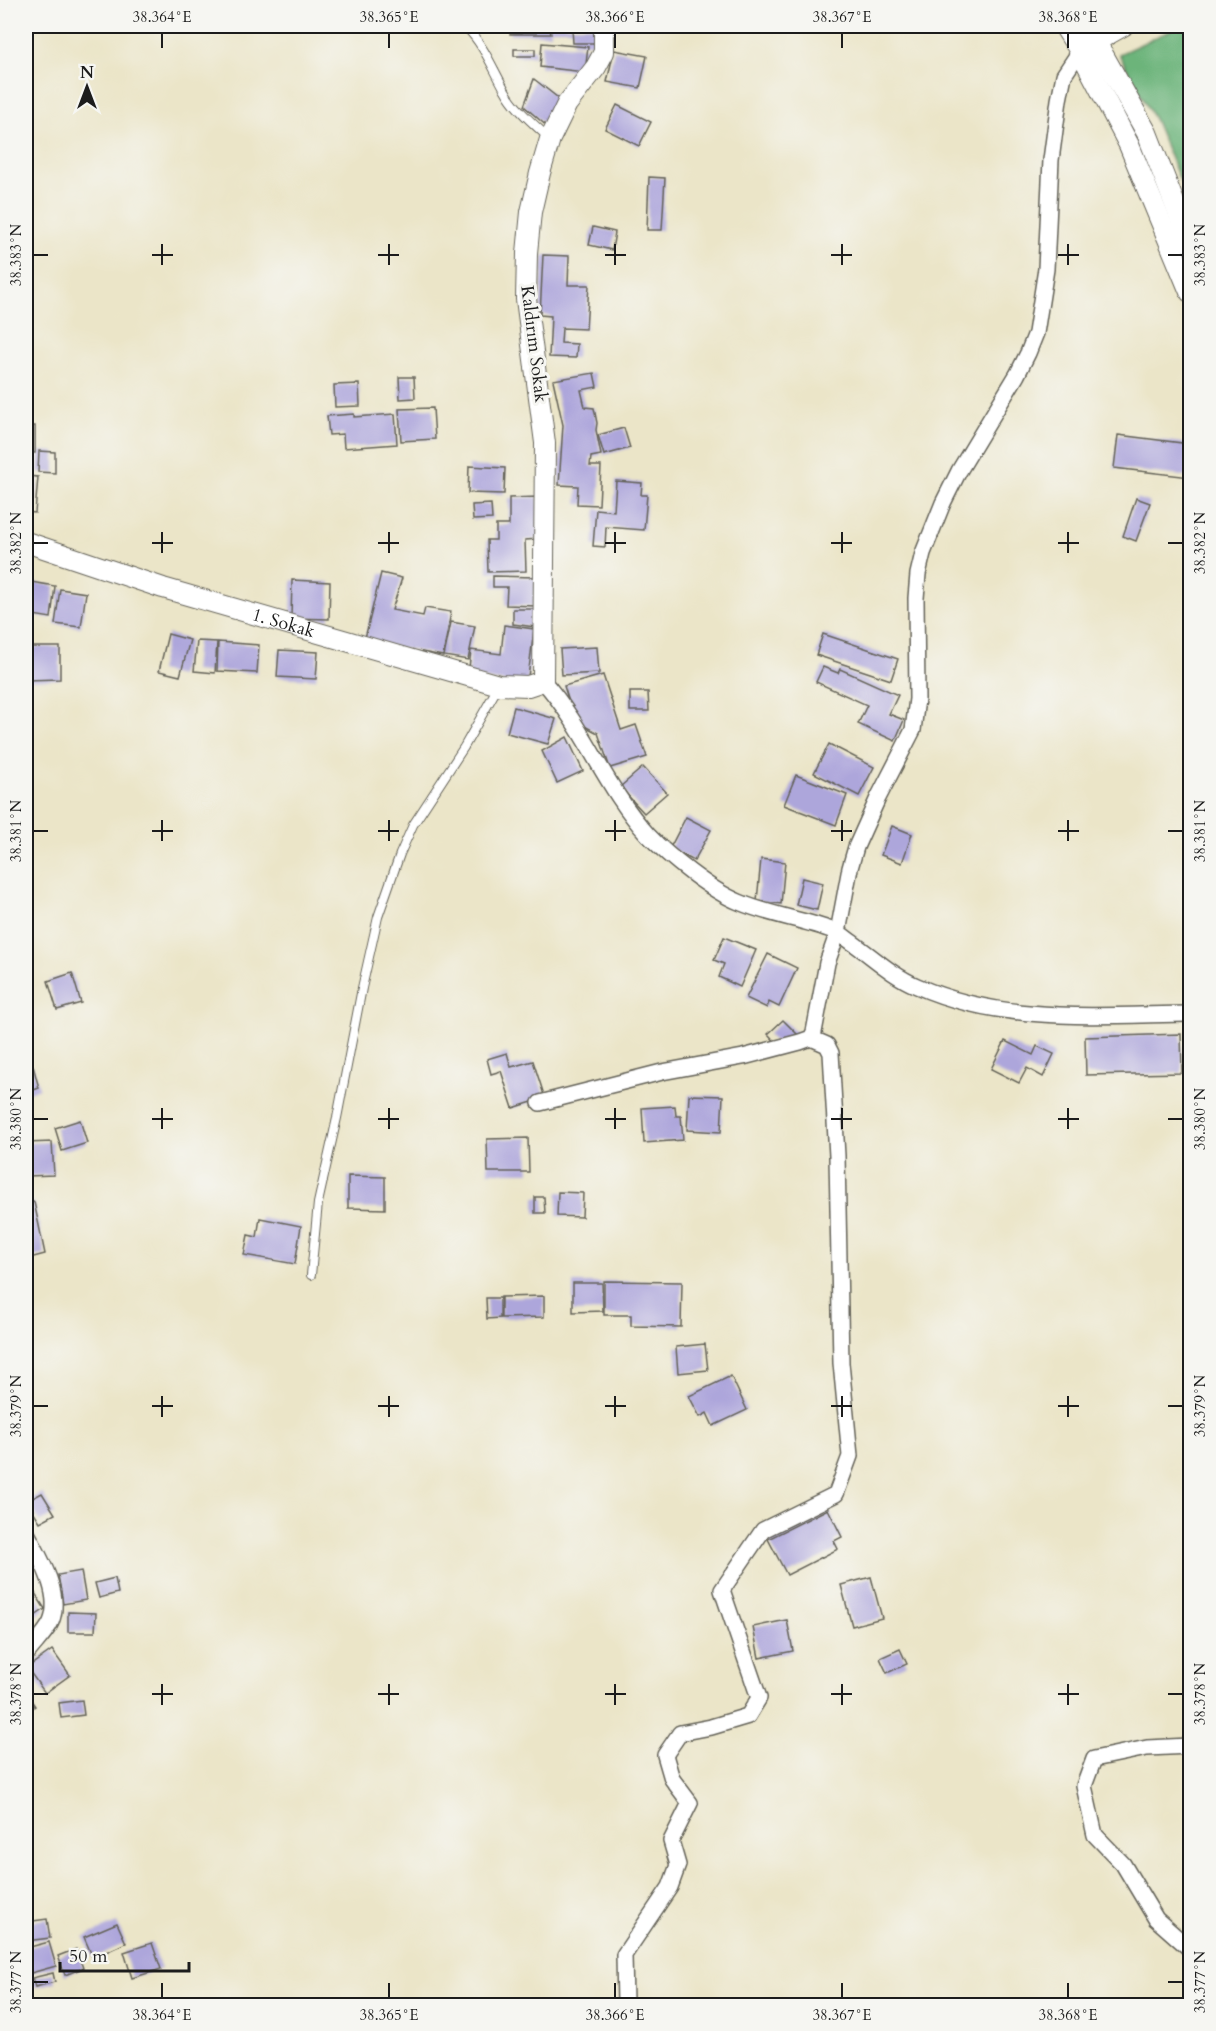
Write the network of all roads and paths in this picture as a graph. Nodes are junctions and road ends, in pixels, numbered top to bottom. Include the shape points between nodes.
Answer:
1 (465, 26) edge
2 (604, 26) edge
3 (1064, 26) edge
4 (1123, 26) edge
5 (1087, 39) edge
6 (550, 139) junction
7 (1191, 243) edge
8 (1191, 292) edge
9 (26, 542) edge
10 (543, 681) junction
11 (499, 685) junction
12 (838, 932) junction
13 (1191, 1014) edge
14 (811, 1038) junction
15 (540, 1103) dead end
16 (311, 1275) dead end
17 (26, 1531) edge
18 (26, 1655) edge
19 (1191, 1746) edge
20 (1191, 1949) edge
21 (623, 2006) edge

1 - 6 lane via 490,59 505,92
2 - 6 street, Kaldırım Sokak via 604,52 567,104
3 - 5 street
4 - 5 street
5 - 7 street via 1147,133
5 - 8 street
5 - 12 street via 1064,75 1059,100 1046,269 1036,333 1017,375 959,471 923,553 916,598 917,699 913,730 856,847
6 - 10 street, Kaldırım Sokak via 531,212 526,280 545,443
9 - 11 street, 1. Sokak via 163,588
10 - 11 street, 1. Sokak via 528,686
10 - 12 street via 571,716 631,815 673,857 714,889 739,902
11 - 16 lane via 413,825 378,917 318,1203
12 - 13 street via 914,985 971,1005 1068,1016
12 - 14 street via 827,963
14 - 15 street
14 - 21 street via 827,1045 831,1053 837,1156 840,1363 850,1456 836,1494 763,1530 722,1590 759,1698 748,1716 680,1733 665,1755 672,1779 690,1803 671,1841 678,1864 670,1887 624,1955
17 - 18 street via 46,1570 54,1601 51,1622
19 - 20 street via 1147,1748 1094,1759 1084,1786 1095,1835 1123,1864 1156,1920

